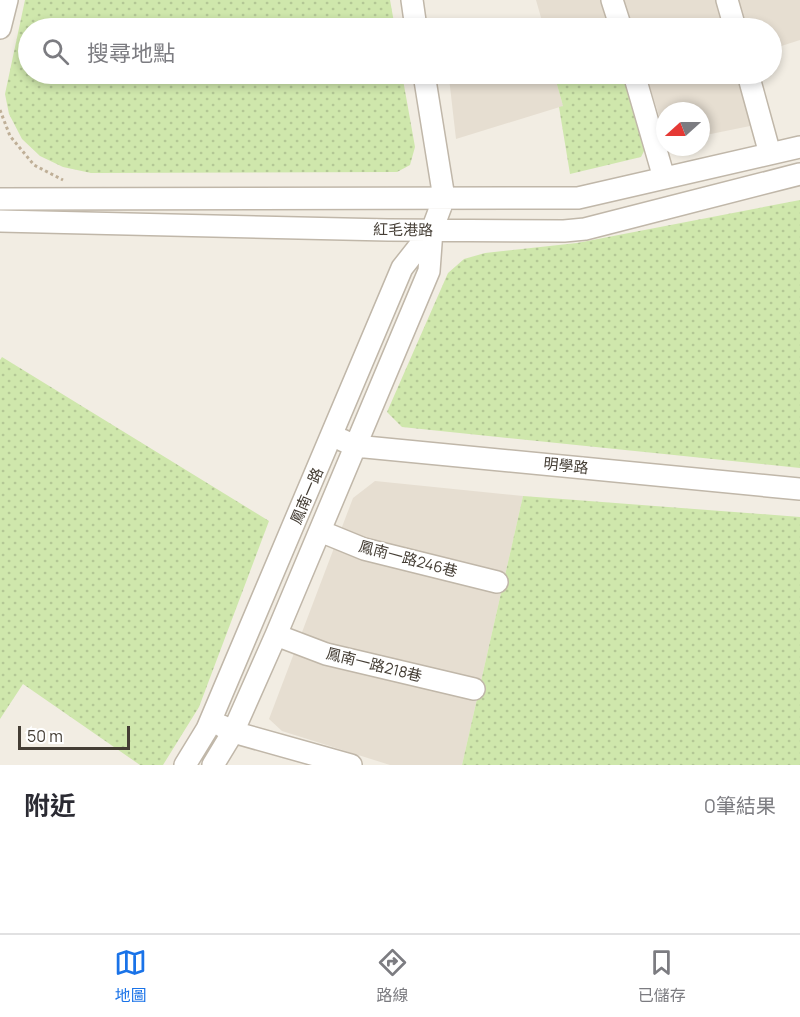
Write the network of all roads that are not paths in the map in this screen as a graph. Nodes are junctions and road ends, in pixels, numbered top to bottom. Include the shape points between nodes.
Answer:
1 (7, 0) edge
2 (412, 0) edge
3 (612, 0) edge
4 (727, 0) edge
5 (415, 18) edge
6 (618, 18) edge
7 (732, 18) edge
8 (0, 28) edge
9 (426, 84) edge
10 (637, 84) edge
11 (751, 84) edge
12 (800, 147) edge
13 (770, 154) junction
14 (800, 174) edge
15 (664, 178) junction
16 (444, 198) junction
17 (0, 199) edge
18 (0, 221) edge
19 (432, 230) junction
20 (333, 436) junction
21 (355, 446) junction
22 (800, 489) edge
23 (320, 531) junction
24 (497, 582) dead end
25 (276, 635) junction
26 (474, 689) dead end
27 (212, 720) junction
28 (233, 732) junction
29 (185, 765) edge
30 (213, 765) edge
31 (351, 765) edge

1 - 8 street
2 - 5 street
3 - 6 street
4 - 7 street
9 - 16 street, 鳳南一路
10 - 15 street
11 - 13 street
12 - 13 street, 紅毛港路
13 - 15 street, 紅毛港路
14 - 19 street, 紅毛港路 via 585,229
15 - 16 street, 紅毛港路 via 578,198
16 - 17 street, 紅毛港路
16 - 19 street, 鳳南一路
18 - 19 street, 紅毛港路
19 - 20 street, 鳳南一路 via 402,268
19 - 21 street, 鳳南一路 via 429,271
20 - 21 street, 明學路
20 - 27 street, 鳳南一路
21 - 22 street, 明學路
21 - 23 street, 鳳南一路
23 - 24 street, 鳳南一路246巷 via 364,549
23 - 25 street, 鳳南一路
25 - 26 street, 鳳南一路218巷 via 326,654
25 - 28 street, 鳳南一路
27 - 28 street
27 - 29 street, 鳳南一路
28 - 30 street, 鳳南一路
28 - 31 street

